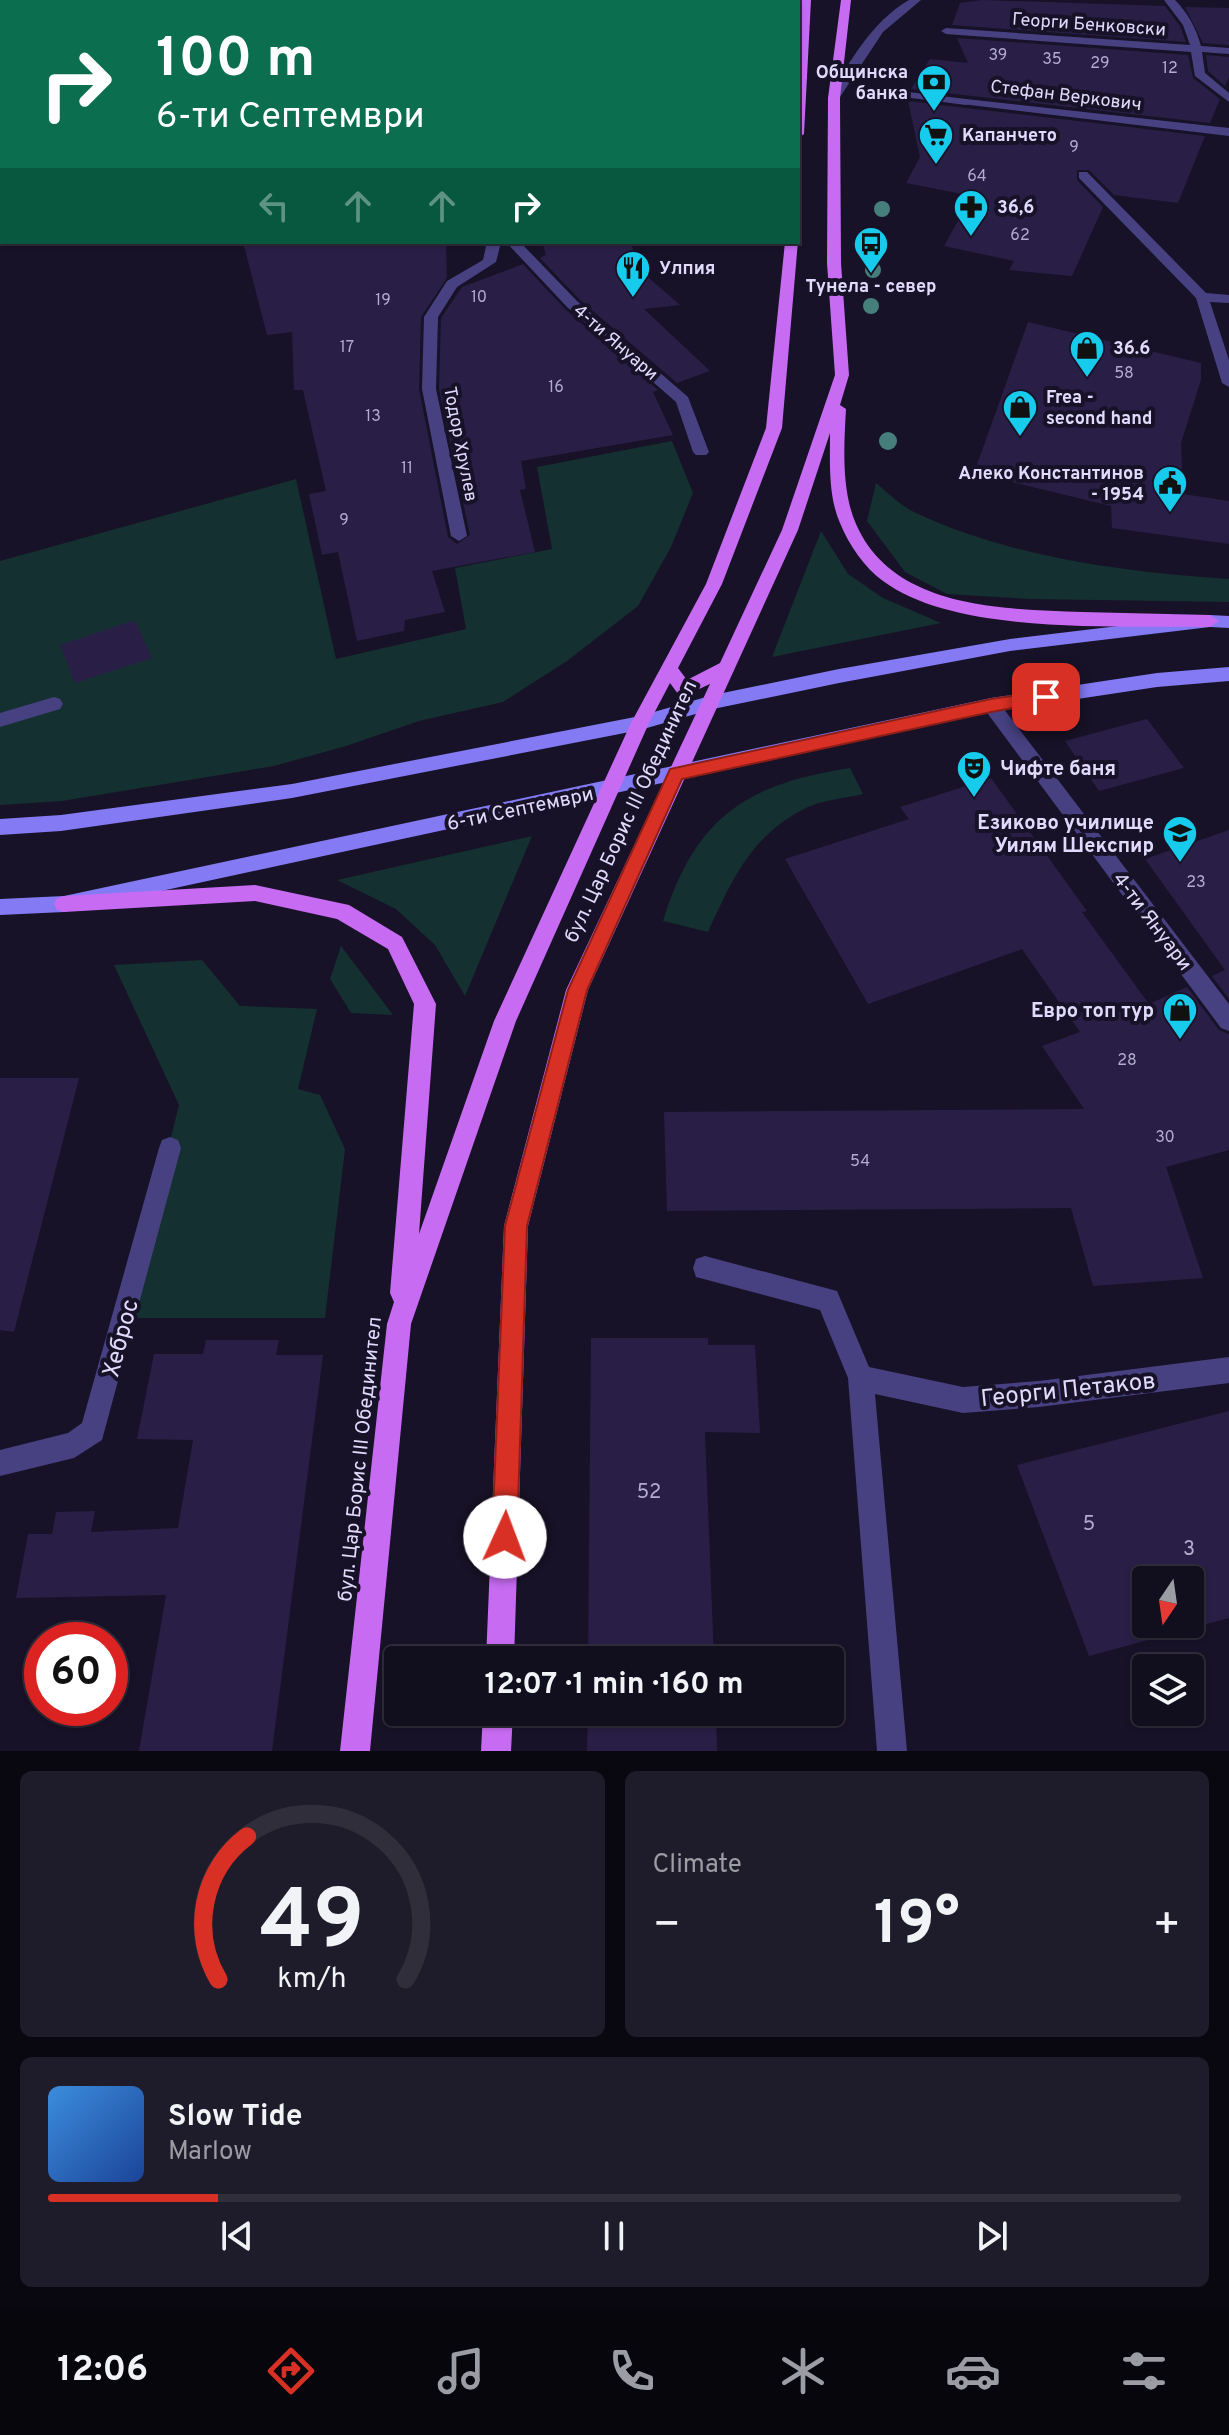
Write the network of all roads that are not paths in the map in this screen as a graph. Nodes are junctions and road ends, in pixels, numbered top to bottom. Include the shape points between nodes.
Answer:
1 (806, 0) edge
2 (846, 0) edge
3 (916, 0) edge
4 (1169, 0) edge
5 (946, 31) dead end
6 (1198, 50) junction
7 (1229, 51) edge
8 (900, 94) dead end
9 (834, 98) junction
10 (1229, 99) edge
11 (800, 100) edge
12 (1229, 132) edge
13 (1083, 175) dead end
14 (494, 244) edge
15 (515, 244) edge
16 (792, 244) edge
17 (1202, 297) junction
18 (1229, 299) edge
19 (842, 375) junction
20 (1229, 383) edge
21 (701, 452) dead end
22 (459, 536) dead end
23 (1210, 621) junction
24 (1229, 622) edge
25 (729, 666) junction
26 (668, 667) junction
27 (1229, 674) edge
28 (713, 702) junction
29 (54, 704) dead end
30 (991, 705) junction
31 (0, 720) edge
32 (640, 723) junction
33 (676, 774) junction
34 (608, 789) junction
35 (0, 827) edge
36 (64, 904) junction
37 (0, 907) edge
38 (1229, 1021) edge
39 (170, 1148) dead end
40 (705, 1268) dead end
41 (399, 1324) junction
42 (1229, 1370) edge
43 (861, 1378) junction
44 (0, 1463) edge
45 (501, 1646) edge
46 (497, 1726) edge
47 (355, 1751) edge
48 (496, 1751) edge
49 (892, 1751) edge

1 - 11 main road
2 - 9 main road, бул. Цар Борис III Обединител
3 - 9 street via 858,56
4 - 6 street via 1185,15
5 - 6 street, Георги Бенковски
6 - 7 street, Георги Бенковски
6 - 10 street via 1199,74
8 - 12 street, Стефан Веркович
9 - 19 main road, бул. Цар Борис III Обединител via 834,263
13 - 17 street
14 - 22 street, Тодор Хрулев via 489,262 452,284 431,317 429,389
15 - 21 street, 4-ти Януари via 572,304 683,400
16 - 26 main road, бул. Цар Борис III Обединител via 774,428 714,584
17 - 18 street
17 - 20 street
19 - 23 main road via 835,445 848,524 873,564 917,594 993,615
19 - 25 main road, бул. Цар Борис III Обединител via 790,530
23 - 24 main road
23 - 28 main road via 1010,645
25 - 26 main road via 684,689
25 - 28 main road, бул. Цар Борис III Обединител
26 - 32 main road, бул. Цар Борис III Обединител
27 - 30 main road, 6-ти Септември
28 - 32 main road
28 - 33 main road, бул. Цар Борис III Обединител
29 - 31 street
30 - 33 main road, 6-ти Септември
30 - 38 street, 4-ти Януари
32 - 34 main road, бул. Цар Борис III Обединител
32 - 35 main road via 292,791
33 - 34 main road, 6-ти Септември
33 - 45 main road, бул. Цар Борис III Обединител via 577,990 516,1226
34 - 36 main road, 6-ти Септември
34 - 41 main road, бул. Цар Борис III Обединител via 505,1021
36 - 37 main road, 6-ти Септември
36 - 41 main road via 255,893 342,911 395,943 425,1004
39 - 44 street, Хеброс via 93,1431 74,1445
40 - 43 street via 828,1300
41 - 47 main road, бул. Цар Борис III Обединител
42 - 43 street, Георги Петаков via 963,1400
43 - 49 street
46 - 48 main road

